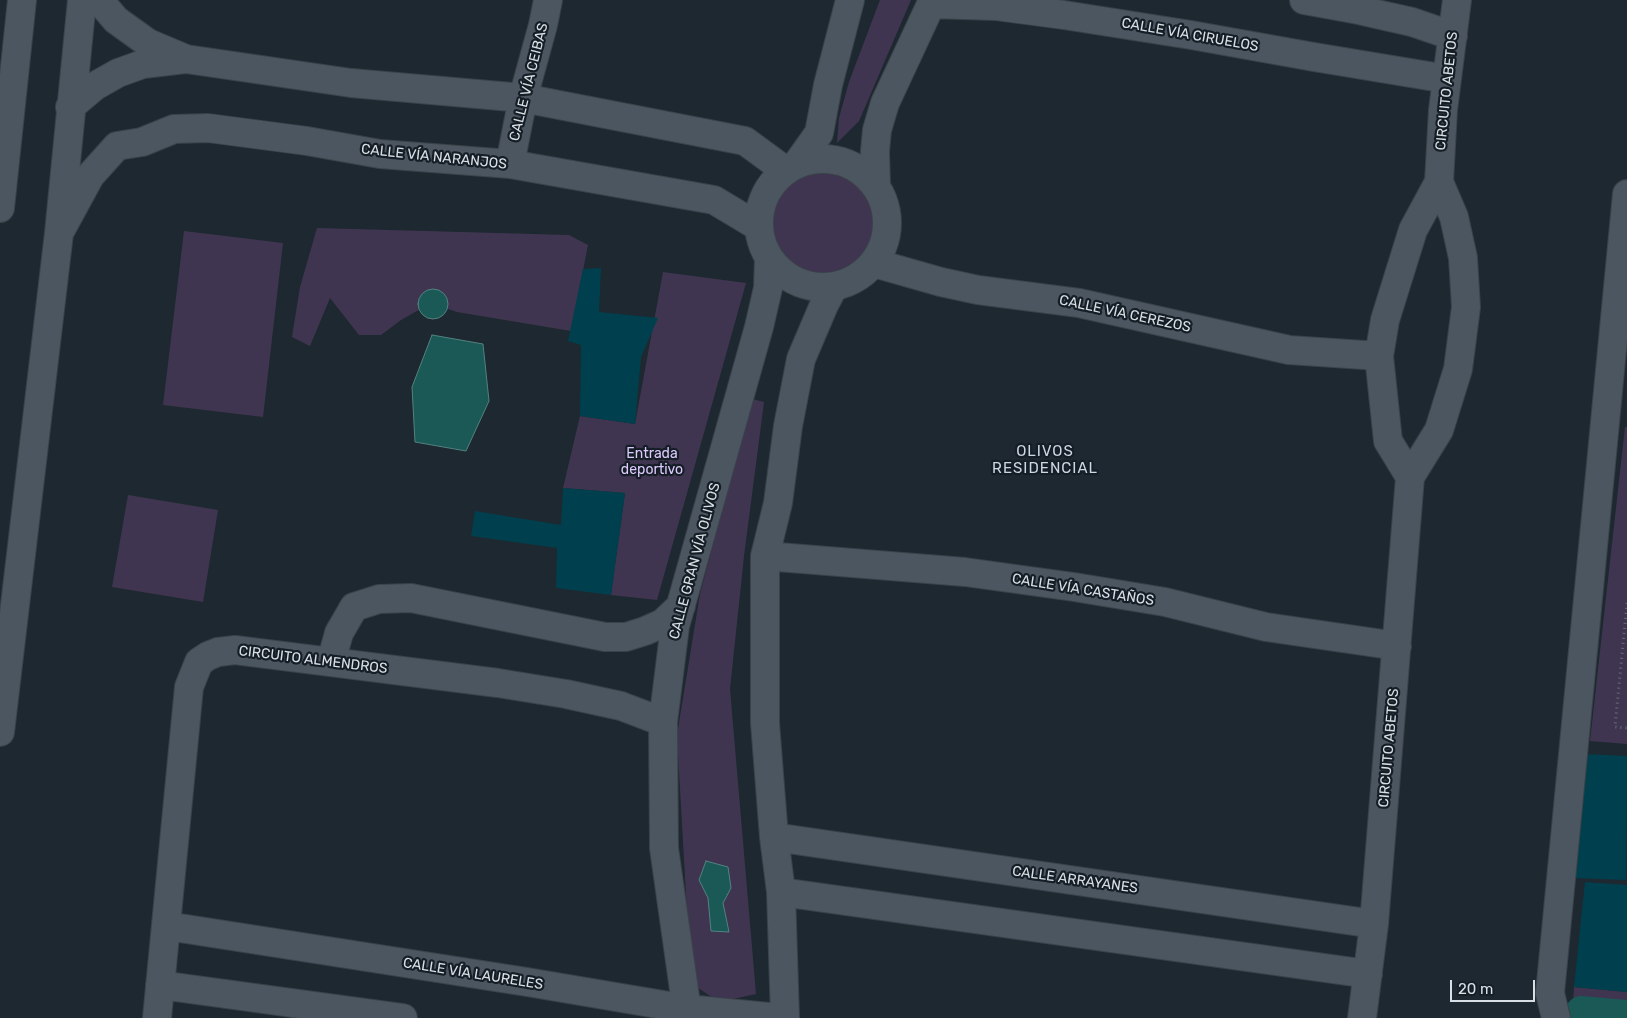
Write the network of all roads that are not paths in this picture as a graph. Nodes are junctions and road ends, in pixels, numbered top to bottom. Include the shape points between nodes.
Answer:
1 (22, 0) edge
2 (82, 0) edge
3 (99, 0) edge
4 (548, 0) edge
5 (850, 0) edge
6 (1304, 0) edge
7 (1457, 0) edge
8 (932, 2) edge
9 (1453, 36) junction
10 (186, 59) junction
11 (1447, 79) junction
12 (523, 98) junction
13 (70, 107) junction
14 (510, 164) junction
15 (791, 167) junction
16 (1440, 182) junction
17 (876, 186) junction
18 (1627, 194) edge
19 (0, 208) edge
20 (759, 227) junction
21 (59, 233) junction
22 (769, 258) junction
23 (874, 263) junction
24 (834, 286) junction
25 (1379, 356) junction
26 (1410, 476) junction
27 (765, 556) junction
28 (681, 606) junction
29 (1397, 646) junction
30 (331, 662) junction
31 (663, 722) junction
32 (0, 732) edge
33 (774, 838) junction
34 (781, 892) junction
35 (1374, 924) junction
36 (167, 926) junction
37 (1368, 974) junction
38 (160, 985) junction
39 (687, 1014) edge
40 (157, 1018) edge
41 (403, 1018) edge
42 (779, 1018) edge
43 (784, 1018) edge
44 (1362, 1018) edge
45 (1556, 1018) edge

1 - 19 street
2 - 13 street
3 - 10 street via 116,20 148,43
4 - 12 street, CALLE VÍA CEIBAS
5 - 15 street via 819,133
6 - 9 street via 1412,22
7 - 9 street, CIRCUITO ABETOS
8 - 11 street, CALLE VÍA CIRUELOS via 1064,15
8 - 17 street via 885,103 875,151
9 - 11 street, CIRCUITO ABETOS
10 - 12 street via 350,83
10 - 13 street via 143,64 118,72
11 - 16 street, CIRCUITO ABETOS
12 - 14 street, CALLE VÍA CEIBAS
12 - 15 street via 746,141
13 - 21 street
14 - 20 street, CALLE VÍA NARANJOS via 714,200
14 - 21 street, CALLE VÍA NARANJOS via 380,154 208,128 174,129 142,142 117,146 90,176
15 - 17 street via 812,160 841,161 855,167
15 - 20 street via 765,195
16 - 25 street, CIRCUITO ABETOS via 1413,230 1385,320
16 - 26 street, CIRCUITO ABETOS via 1454,218 1463,258 1466,307 1458,369 1439,430
17 - 23 street via 884,200 887,233
18 - 45 street via 1550,993
20 - 22 street
21 - 32 street
22 - 24 street via 797,281 819,287
22 - 28 street, CALLE GRAN VÍA OLIVOS via 768,288 760,327
23 - 24 street via 862,274
23 - 25 street, CALLE VÍA CEREZOS via 978,290 1079,303 1289,350
24 - 27 street via 801,359 778,503
25 - 26 street, CIRCUITO ABETOS via 1388,441
26 - 29 street, CIRCUITO ABETOS
27 - 29 street, CALLE VÍA CASTAÑOS via 965,572 1074,587 1165,602 1266,627
27 - 33 street via 765,723
28 - 30 street via 663,623 645,631 626,637 605,637 411,598 379,598 354,608 339,633
28 - 31 street, CALLE GRAN VÍA OLIVOS via 675,626
29 - 35 street, CIRCUITO ABETOS
30 - 31 street, CIRCUITO ALMENDROS via 556,693 621,706
30 - 36 street, CIRCUITO ALMENDROS via 235,650 218,652 199,662 189,687
31 - 39 street, CALLE GRAN VÍA OLIVOS via 664,848
33 - 34 street
33 - 35 street, CALLE ARRAYANES
34 - 37 street
34 - 43 street
35 - 37 street, CIRCUITO ABETOS
36 - 38 street, CIRCUITO ALMENDROS
36 - 39 street, CALLE VÍA LAURELES via 517,980
37 - 44 street, CIRCUITO ABETOS
38 - 40 street, CIRCUITO ALMENDROS
38 - 41 street
39 - 42 street, CALLE VÍA LAURELES

